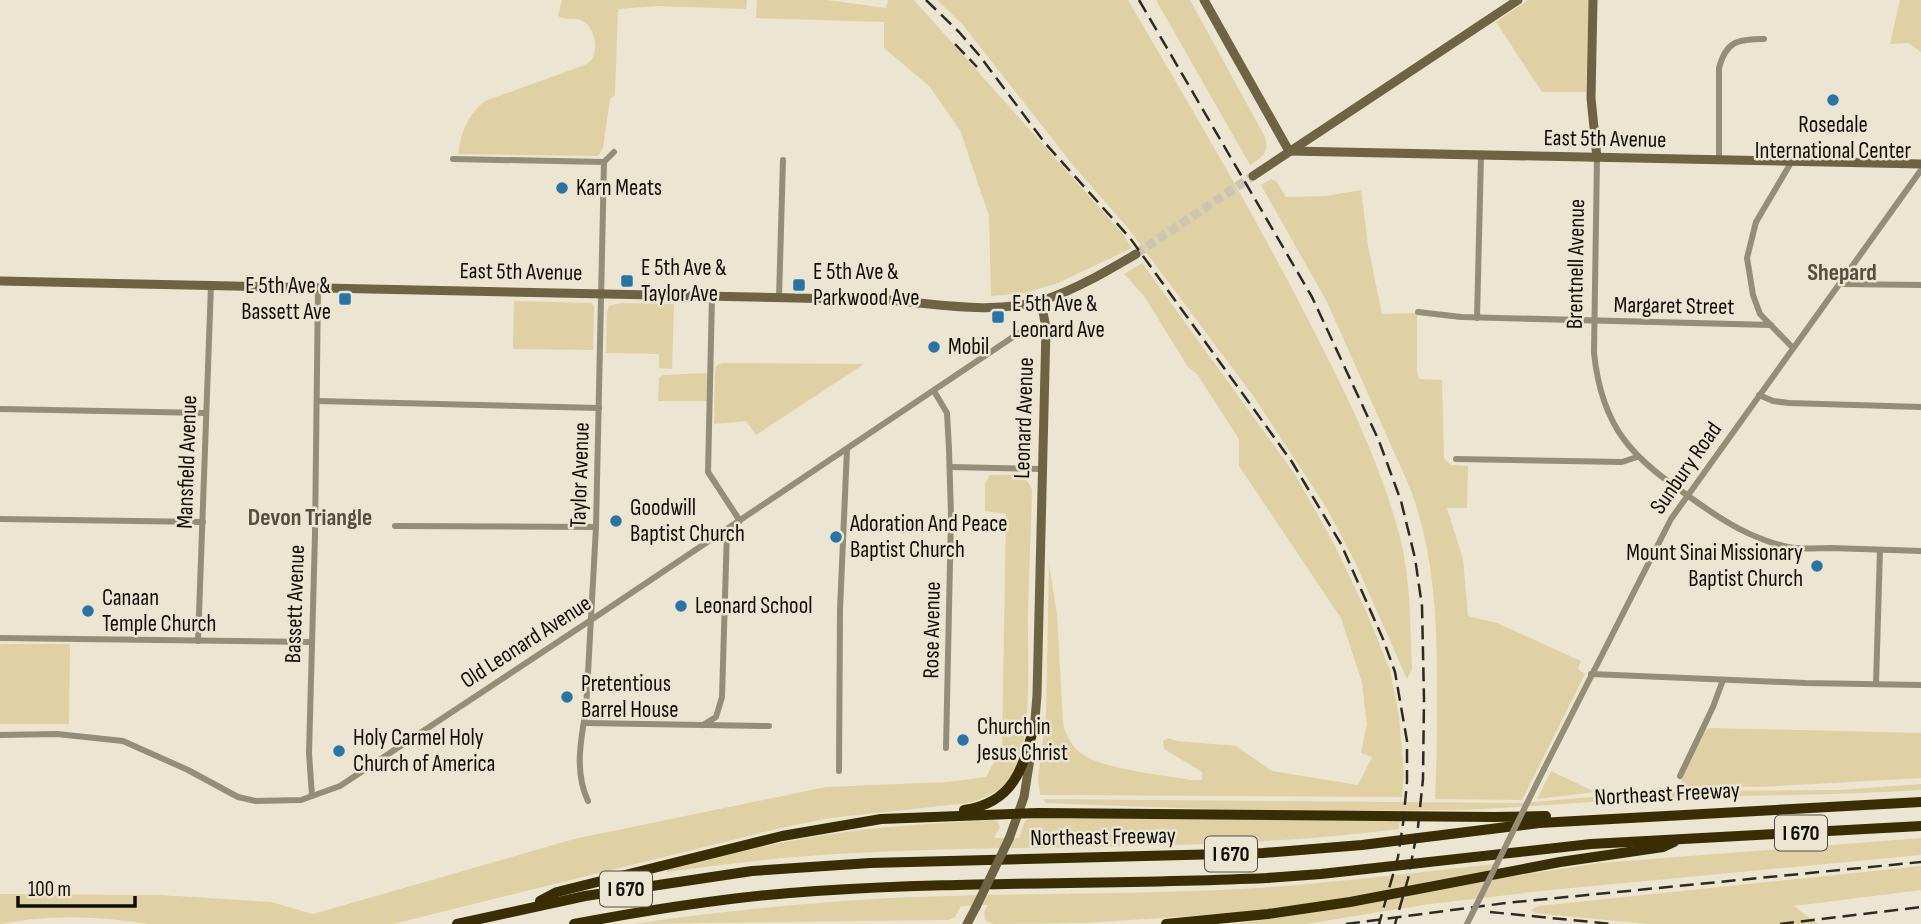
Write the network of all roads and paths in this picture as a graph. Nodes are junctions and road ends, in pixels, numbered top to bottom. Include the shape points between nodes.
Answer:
1 (1204, 0) edge
2 (1518, 0) edge
3 (1593, 0) edge
4 (1764, 39) dead end
5 (1289, 151) junction
6 (614, 152) dead end
7 (1481, 156) junction
8 (1597, 158) junction
9 (453, 159) dead end
10 (783, 160) dead end
11 (1719, 160) junction
12 (1792, 161) junction
13 (604, 162) junction
14 (1921, 164) edge
15 (1921, 170) edge
16 (1253, 176) tunnel mouth
17 (1136, 254) tunnel mouth
18 (0, 281) edge
19 (1840, 284) junction
20 (211, 285) junction
21 (1921, 285) edge
22 (318, 287) junction
23 (602, 293) junction
24 (712, 296) junction
25 (779, 298) junction
26 (1041, 301) junction
27 (1418, 312) dead end
28 (1477, 318) junction
29 (1594, 321) junction
30 (1771, 324) junction
31 (1025, 329) dead end
32 (1793, 348) junction
33 (934, 391) junction
34 (1759, 395) junction
35 (317, 401) junction
36 (1921, 407) edge
37 (599, 408) junction
38 (0, 409) edge
39 (206, 414) junction
40 (847, 449) junction
41 (1637, 457) junction
42 (1455, 459) dead end
43 (950, 467) junction
44 (1042, 469) junction
45 (1686, 495) junction
46 (0, 519) edge
47 (740, 521) junction
48 (203, 522) junction
49 (395, 526) dead end
50 (596, 527) junction
51 (727, 530) junction
52 (1880, 550) junction
53 (1921, 551) edge
54 (591, 620) junction
55 (0, 638) edge
56 (198, 641) junction
57 (311, 642) junction
58 (1591, 674) junction
59 (1723, 680) junction
60 (1876, 684) junction
61 (1921, 685) edge
62 (584, 723) junction
63 (703, 725) junction
64 (769, 726) dead end
65 (1034, 726) junction
66 (0, 734) edge
67 (946, 748) dead end
68 (839, 771) dead end
69 (1680, 776) dead end
70 (312, 796) junction
71 (588, 801) dead end
72 (1921, 802) edge
73 (1734, 812) junction
74 (1019, 815) junction
75 (901, 818) junction
76 (1921, 826) edge
77 (1680, 839) junction
78 (527, 907) junction
79 (457, 924) edge
80 (574, 924) edge
81 (967, 924) edge
82 (1166, 924) edge
83 (1467, 924) edge

1 - 5 main road
2 - 5 main road
3 - 8 main road, Brentnell Avenue via 1591,107
4 - 11 street via 1737,41 1722,56
5 - 7 main road, East 5th Avenue
5 - 16 main road
6 - 13 street
7 - 8 main road, East 5th Avenue
7 - 28 street
8 - 11 main road, East 5th Avenue
8 - 29 street, Brentnell Avenue
9 - 13 street
10 - 25 street
11 - 12 main road, East 5th Avenue
12 - 14 main road, East 5th Avenue
12 - 30 street via 1756,222 1747,258 1754,298 1760,314
13 - 23 street, Taylor Avenue
15 - 19 street, Sunbury Road
17 - 26 main road via 1075,289
18 - 20 main road, East 5th Avenue
19 - 21 street
19 - 32 street, Sunbury Road
20 - 22 main road, East 5th Avenue
20 - 39 street, Mansfield Avenue
22 - 23 main road, East 5th Avenue
22 - 35 street, Bassett Avenue
23 - 24 main road, East 5th Avenue
23 - 37 street, Taylor Avenue
24 - 25 main road, East 5th Avenue
24 - 47 street via 708,472
25 - 26 main road, East 5th Avenue via 969,307
26 - 44 main road, Leonard Avenue via 1046,328
27 - 28 street, Margaret Street
28 - 29 street, Margaret Street
29 - 30 street, Margaret Street
29 - 41 street, Brentnell Avenue via 1602,400
30 - 32 street
31 - 33 street, Old Leonard Avenue
32 - 34 street, Sunbury Road
33 - 40 street, Old Leonard Avenue
33 - 43 street, Rose Avenue via 947,413
34 - 36 street via 1789,403
34 - 45 street, Sunbury Road
35 - 37 street
35 - 57 street, Bassett Avenue
37 - 50 street, Taylor Avenue
38 - 39 street
39 - 48 street, Mansfield Avenue
40 - 47 street, Old Leonard Avenue
40 - 68 street
41 - 42 street via 1622,462
41 - 45 street, Brentnell Avenue
43 - 44 street
43 - 67 street, Rose Avenue
44 - 65 main road, Leonard Avenue
45 - 52 street, Brentnell Avenue via 1727,524 1765,541 1799,548
45 - 58 street, Sunbury Road
46 - 48 street
47 - 51 street, Old Leonard Avenue
48 - 56 street, Mansfield Avenue
49 - 50 street
50 - 54 street, Taylor Avenue
51 - 54 street, Old Leonard Avenue
51 - 63 street via 722,697 716,717
52 - 53 street, Brentnell Avenue
52 - 60 street
54 - 62 street, Taylor Avenue
54 - 70 street, Old Leonard Avenue via 340,786
55 - 56 street
56 - 57 street
57 - 70 street, Bassett Avenue
58 - 59 street
58 - 83 street, Sunbury Road, bridge
59 - 60 street
59 - 69 street
60 - 61 street
62 - 63 street
62 - 71 street, Taylor Avenue via 580,772
63 - 64 street
65 - 74 main road, Leonard Avenue
65 - 75 highway via 1020,773 1000,797 975,809
66 - 70 street, Old Leonard Avenue via 123,741 238,797 290,801
72 - 73 highway, Northeast Freeway / I 670
73 - 74 highway via 1494,817
73 - 78 highway, Northeast Freeway / I 670 via 1539,823 1263,853 764,870
74 - 75 highway
74 - 81 main road, Leonard Avenue, bridge
75 - 78 highway via 724,850 557,892
76 - 77 highway, Northeast Freeway / I 670
77 - 80 highway, Northeast Freeway / I 670 via 1513,851 1267,878 814,891 705,902
77 - 82 highway via 1663,847 1350,902
78 - 79 highway, Northeast Freeway / I 670

